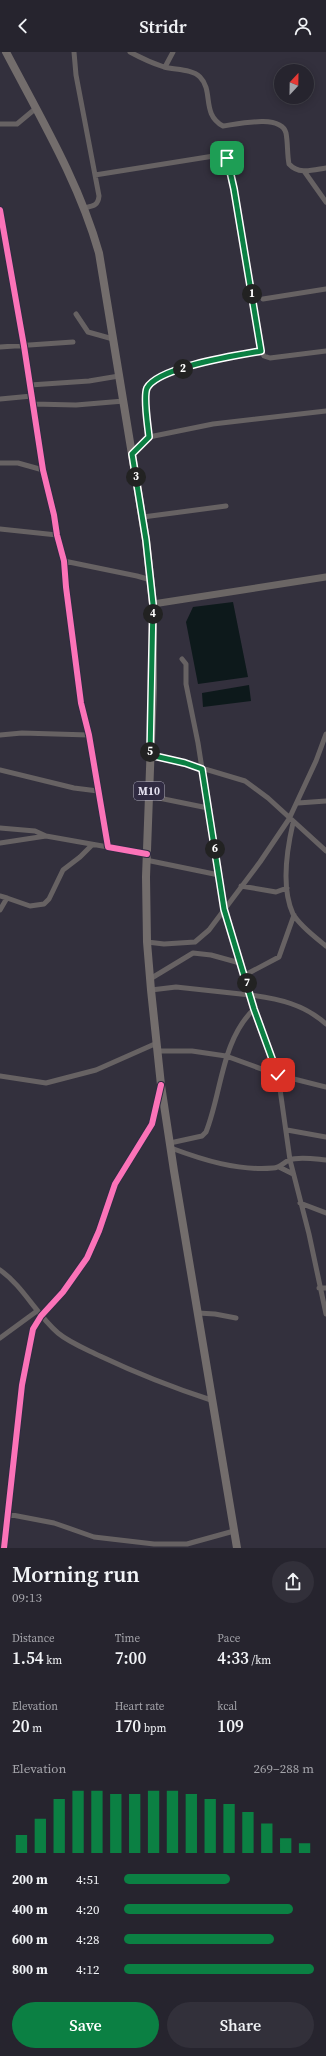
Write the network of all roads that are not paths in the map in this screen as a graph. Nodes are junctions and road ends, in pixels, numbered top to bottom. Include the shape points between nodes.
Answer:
1 (6, 52) edge
2 (74, 52) edge
3 (130, 52) edge
4 (173, 52) edge
5 (165, 67) junction
6 (35, 108) junction
7 (0, 124) edge
8 (326, 168) edge
9 (304, 171) junction
10 (95, 175) junction
11 (326, 202) edge
12 (84, 208) junction
13 (0, 210) edge
14 (326, 289) edge
15 (263, 299) dead end
16 (76, 314) dead end
17 (113, 339) junction
18 (73, 342) dead end
19 (24, 346) junction
20 (0, 347) edge
21 (261, 351) junction
22 (326, 352) edge
23 (119, 376) junction
24 (30, 385) junction
25 (32, 396) junction
26 (0, 399) edge
27 (124, 401) junction
28 (33, 404) junction
29 (326, 411) edge
30 (149, 437) junction
31 (132, 454) junction
32 (0, 463) edge
33 (43, 470) junction
34 (226, 506) dead end
35 (143, 517) junction
36 (0, 529) edge
37 (57, 535) junction
38 (64, 561) junction
39 (326, 577) edge
40 (151, 580) junction
41 (153, 604) junction
42 (182, 659) dead end
43 (326, 734) edge
44 (0, 735) edge
45 (90, 735) junction
46 (150, 755) junction
47 (202, 769) junction
48 (0, 770) edge
49 (98, 791) junction
50 (148, 796) junction
51 (326, 800) edge
52 (298, 803) junction
53 (208, 808) junction
54 (291, 821) junction
55 (0, 828) edge
56 (46, 836) junction
57 (0, 843) edge
58 (92, 844) junction
59 (108, 847) junction
60 (326, 852) edge
61 (146, 857) junction
62 (219, 875) junction
63 (241, 886) junction
64 (287, 888) junction
65 (0, 896) edge
66 (7, 898) junction
67 (224, 909) junction
68 (0, 910) edge
69 (294, 915) junction
70 (147, 942) junction
71 (195, 942) junction
72 (326, 946) edge
73 (193, 953) junction
74 (240, 962) junction
75 (245, 975) junction
76 (150, 979) junction
77 (150, 990) junction
78 (250, 995) junction
79 (254, 1009) junction
80 (326, 1024) edge
81 (157, 1047) junction
82 (226, 1056) junction
83 (278, 1075) junction
84 (0, 1076) edge
85 (161, 1085) junction
86 (326, 1087) edge
87 (287, 1130) junction
88 (326, 1137) edge
89 (170, 1145) junction
90 (290, 1160) junction
91 (326, 1160) edge
92 (279, 1168) junction
93 (293, 1174) junction
94 (300, 1203) junction
95 (326, 1213) edge
96 (0, 1270) edge
97 (320, 1288) junction
98 (326, 1288) edge
99 (37, 1311) junction
100 (198, 1313) junction
101 (326, 1314) edge
102 (41, 1316) junction
103 (236, 1318) dead end
104 (0, 1338) edge
105 (211, 1400) junction
106 (7, 1514) junction
107 (234, 1531) junction
108 (4, 1548) edge
109 (237, 1548) edge

1 - 6 main road, M10
2 - 10 street
3 - 5 street
4 - 5 street
5 - 9 street via 194,73 201,78 206,89 209,111 223,126 270,121 278,124 286,133 290,164
6 - 7 street via 17,124
6 - 12 main road, M10
8 - 9 street
9 - 11 street
10 - 12 street via 98,202
10 - 21 street via 225,156 234,189
12 - 17 main road, M10 via 99,253
13 - 19 street
14 - 15 street
16 - 17 street via 88,332
17 - 23 main road, M10
18 - 19 street
19 - 20 street
19 - 24 street
21 - 22 street via 264,356 270,358
21 - 30 street via 204,362 154,380 146,392
23 - 24 street via 83,382
23 - 27 main road, M10
24 - 25 street
25 - 26 street
25 - 28 street
27 - 28 street via 76,405
27 - 31 main road, M10
28 - 33 street
29 - 30 street via 214,424
30 - 31 street
31 - 35 main road, M10
32 - 33 street via 18,463
33 - 37 street
34 - 35 street
35 - 40 main road, M10
36 - 37 street
37 - 38 street
38 - 40 street
38 - 45 street via 81,703
39 - 41 main road
40 - 41 main road, M10
41 - 46 main road, M10
42 - 47 street via 186,664 186,684
43 - 52 street
44 - 45 street
45 - 49 street
46 - 47 street
46 - 50 main road, M10
47 - 53 street
47 - 54 street via 245,781 268,798
48 - 49 street via 74,788
49 - 59 street
50 - 53 street
50 - 61 main road, M10
51 - 52 street
52 - 54 street
53 - 62 street
54 - 60 street
54 - 63 street
54 - 64 street
55 - 56 street via 35,831
56 - 57 street
56 - 58 street
58 - 59 street
58 - 66 street via 63,870 44,904 30,906
59 - 61 street
61 - 62 street
61 - 70 main road, M10
62 - 67 street
63 - 64 street via 276,892
63 - 67 street
64 - 69 street
65 - 66 street
66 - 68 street
67 - 71 street
67 - 74 street
69 - 72 street
69 - 75 street via 279,957
70 - 71 street
70 - 76 main road, M10
71 - 73 street
73 - 74 street
73 - 76 street
74 - 75 street
75 - 78 street
76 - 77 main road, M10
77 - 78 street via 176,988
77 - 81 main road, M10
78 - 79 street
78 - 80 street via 300,1006
79 - 82 street via 240,1027
79 - 83 street
81 - 82 street
81 - 84 street via 96,1070 46,1083
81 - 85 main road, M10
82 - 83 street
82 - 89 street via 206,1132 202,1136
83 - 86 street
83 - 87 street
85 - 89 main road, M10
85 - 102 street via 152,1124 115,1184 87,1258
87 - 88 street
87 - 90 street
89 - 92 street via 208,1160 234,1166
89 - 100 main road, M10
90 - 91 street
90 - 92 street
90 - 93 street
92 - 93 street
93 - 94 street
94 - 95 street
94 - 97 street
96 - 99 street via 10,1277
97 - 98 street
97 - 101 street
99 - 102 street
99 - 104 street
100 - 103 street
100 - 105 main road, M10
102 - 105 street via 72,1343 175,1388
102 - 106 street via 34,1329 22,1385
105 - 107 main road, M10
106 - 107 street via 54,1523 94,1537 154,1544 187,1544
106 - 108 street
107 - 109 main road, M10

